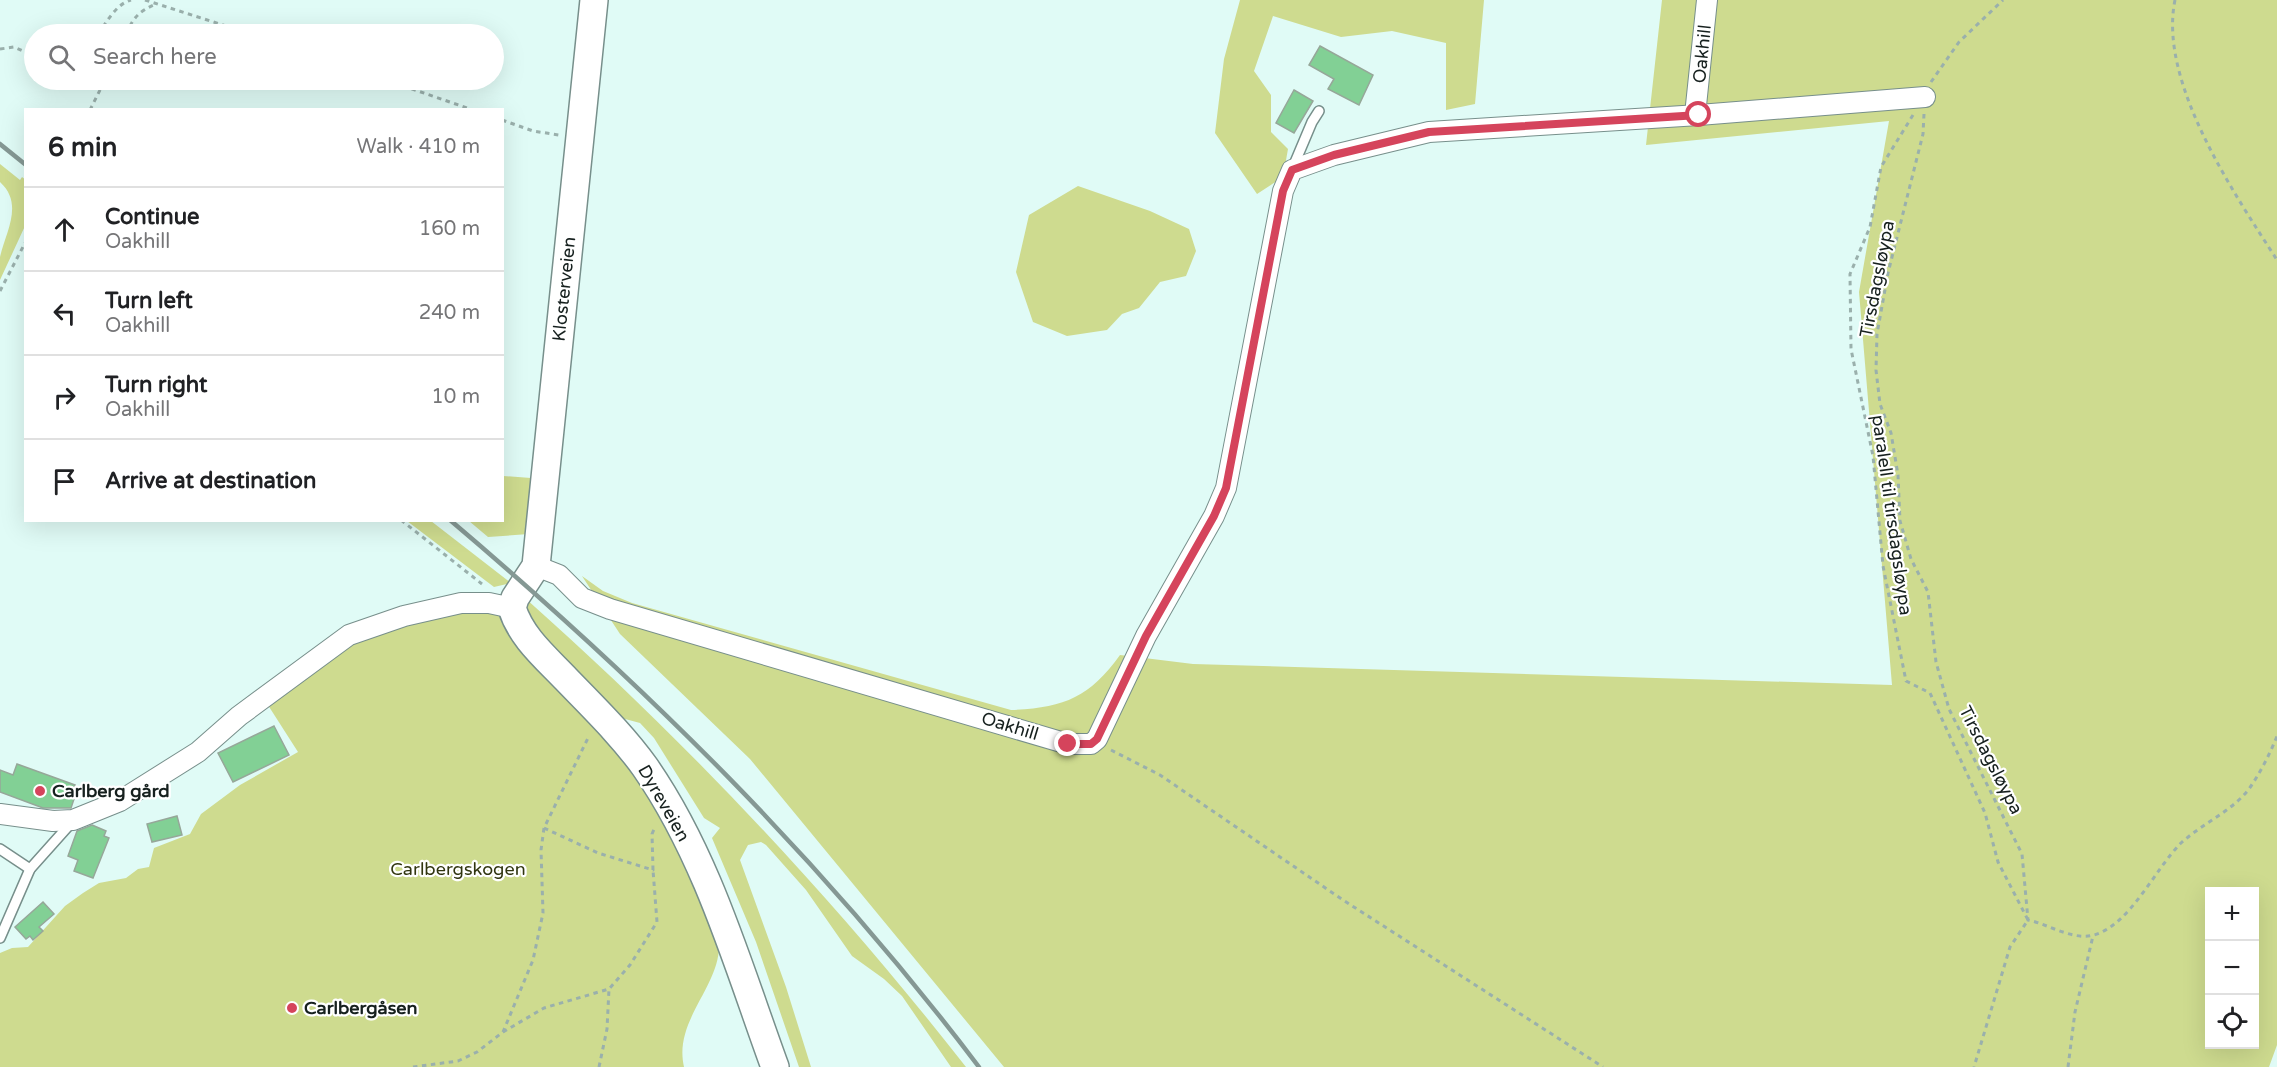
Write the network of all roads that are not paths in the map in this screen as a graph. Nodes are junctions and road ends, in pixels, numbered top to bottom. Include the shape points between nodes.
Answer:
1 (594, 0) edge
2 (1707, 0) edge
3 (1924, 97) road end
4 (1319, 111) dead end
5 (1695, 115) junction
6 (1292, 170) junction
7 (533, 571) junction
8 (512, 608) junction
9 (0, 814) edge
10 (73, 820) junction
11 (0, 849) edge
12 (30, 868) junction
13 (0, 939) edge
14 (774, 1067) edge

1 - 7 main road, Klosterveien
2 - 5 street, Oakhill
3 - 5 street
4 - 6 lane
5 - 6 street via 1429,132 1334,155
6 - 7 street, Oakhill via 1283,191 1226,488 1146,636 1110,717 1091,744 1068,744 610,609 582,598 559,575
7 - 8 main road via 514,598
8 - 10 street via 461,603 404,616 349,635 239,716 198,752 120,801
8 - 14 main road, Dyreveien via 525,636 599,713 644,766 668,803 732,948
9 - 10 street
10 - 12 lane
11 - 12 lane
12 - 13 lane

